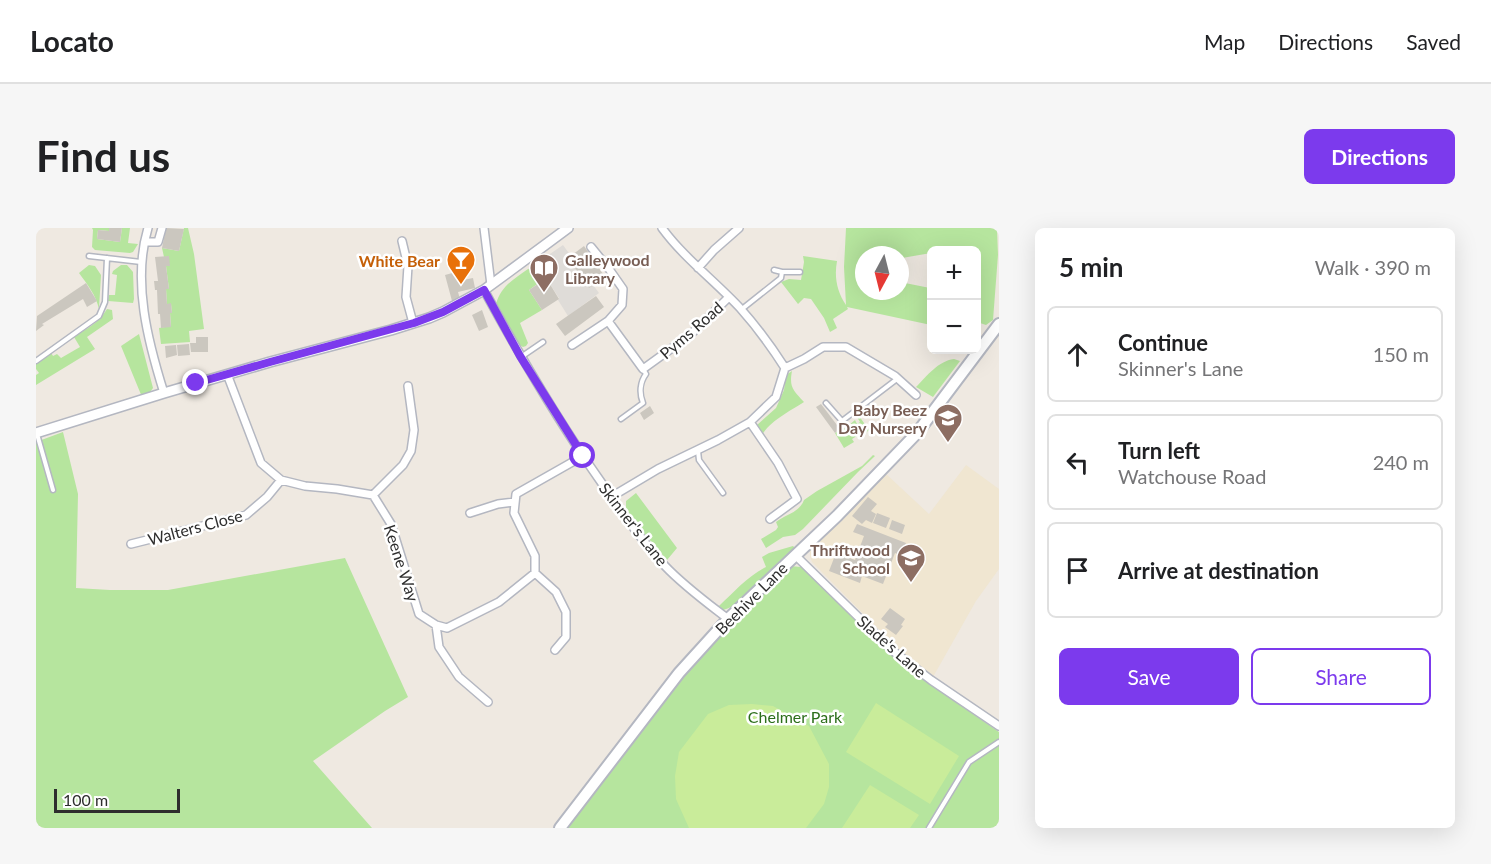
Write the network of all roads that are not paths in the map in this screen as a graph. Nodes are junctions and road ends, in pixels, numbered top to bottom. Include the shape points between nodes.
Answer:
1 (148, 228) edge
2 (162, 228) edge
3 (484, 228) edge
4 (568, 228) edge
5 (662, 228) edge
6 (739, 228) edge
7 (402, 241) dead end
8 (145, 242) junction
9 (591, 247) dead end
10 (89, 256) dead end
11 (107, 258) junction
12 (142, 262) junction
13 (698, 268) junction
14 (774, 270) dead end
15 (782, 272) junction
16 (800, 273) dead end
17 (487, 288) junction
18 (729, 297) junction
19 (741, 309) junction
20 (608, 321) junction
21 (414, 323) junction
22 (999, 324) edge
23 (543, 342) dead end
24 (572, 345) dead end
25 (521, 358) junction
26 (36, 361) edge
27 (785, 368) junction
28 (644, 369) junction
29 (227, 374) junction
30 (897, 378) junction
31 (408, 386) dead end
32 (164, 393) junction
33 (916, 395) dead end
34 (826, 403) dead end
35 (621, 419) dead end
36 (750, 422) junction
37 (36, 433) edge
38 (697, 450) junction
39 (583, 456) junction
40 (281, 480) junction
41 (53, 490) dead end
42 (723, 493) dead end
43 (374, 495) junction
44 (611, 497) junction
45 (515, 502) junction
46 (470, 513) dead end
47 (770, 519) dead end
48 (130, 544) dead end
49 (795, 555) junction
50 (535, 573) junction
51 (728, 619) junction
52 (436, 625) junction
53 (555, 650) dead end
54 (488, 702) dead end
55 (999, 716) edge
56 (997, 725) edge
57 (999, 742) edge
58 (560, 828) edge
59 (929, 828) edge

1 - 8 street
2 - 8 street via 158,242
3 - 17 street
4 - 17 street
5 - 13 street, Pyms Road
6 - 13 street
7 - 21 street via 408,266 406,297
8 - 12 street
9 - 20 street via 623,289 622,305
10 - 11 lane
11 - 12 lane
11 - 26 lane via 105,302 99,316
12 - 32 street via 149,342
13 - 18 street, Pyms Road
14 - 15 lane
15 - 16 lane
15 - 19 lane via 781,278
17 - 21 street
17 - 25 street, Skinner's Lane
18 - 19 street, Pyms Road
18 - 28 street, Pyms Road via 690,335
19 - 27 street, Pyms Road via 765,336
20 - 24 street
20 - 28 street, Pyms Road
21 - 29 street
22 - 49 main road, Beehive Lane via 917,433
23 - 25 lane
25 - 39 street, Skinner's Lane
27 - 30 street via 823,347 846,347
27 - 36 street via 776,397
28 - 35 lane via 643,403
29 - 32 street
29 - 40 street via 261,463
30 - 33 street
30 - 34 lane via 842,421
31 - 43 street via 414,430 411,451
32 - 37 street
36 - 38 street
36 - 47 street via 797,499
37 - 41 lane
38 - 42 lane
38 - 44 street
39 - 44 street, Skinner's Lane
39 - 45 street via 516,494
40 - 43 street
40 - 48 street, Walters Close via 246,515
43 - 52 street, Keene Way via 391,524 419,614
44 - 51 street, Skinner's Lane via 666,566
45 - 46 street
45 - 50 street via 514,513 535,556
49 - 51 main road, Beehive Lane
49 - 56 street, Slade's Lane via 893,651
50 - 52 street via 499,602 447,628
50 - 53 street via 556,592 566,612 566,637
51 - 58 main road, Beehive Lane via 679,673
52 - 54 street via 438,646 459,677
55 - 56 lane
57 - 59 lane via 969,762

